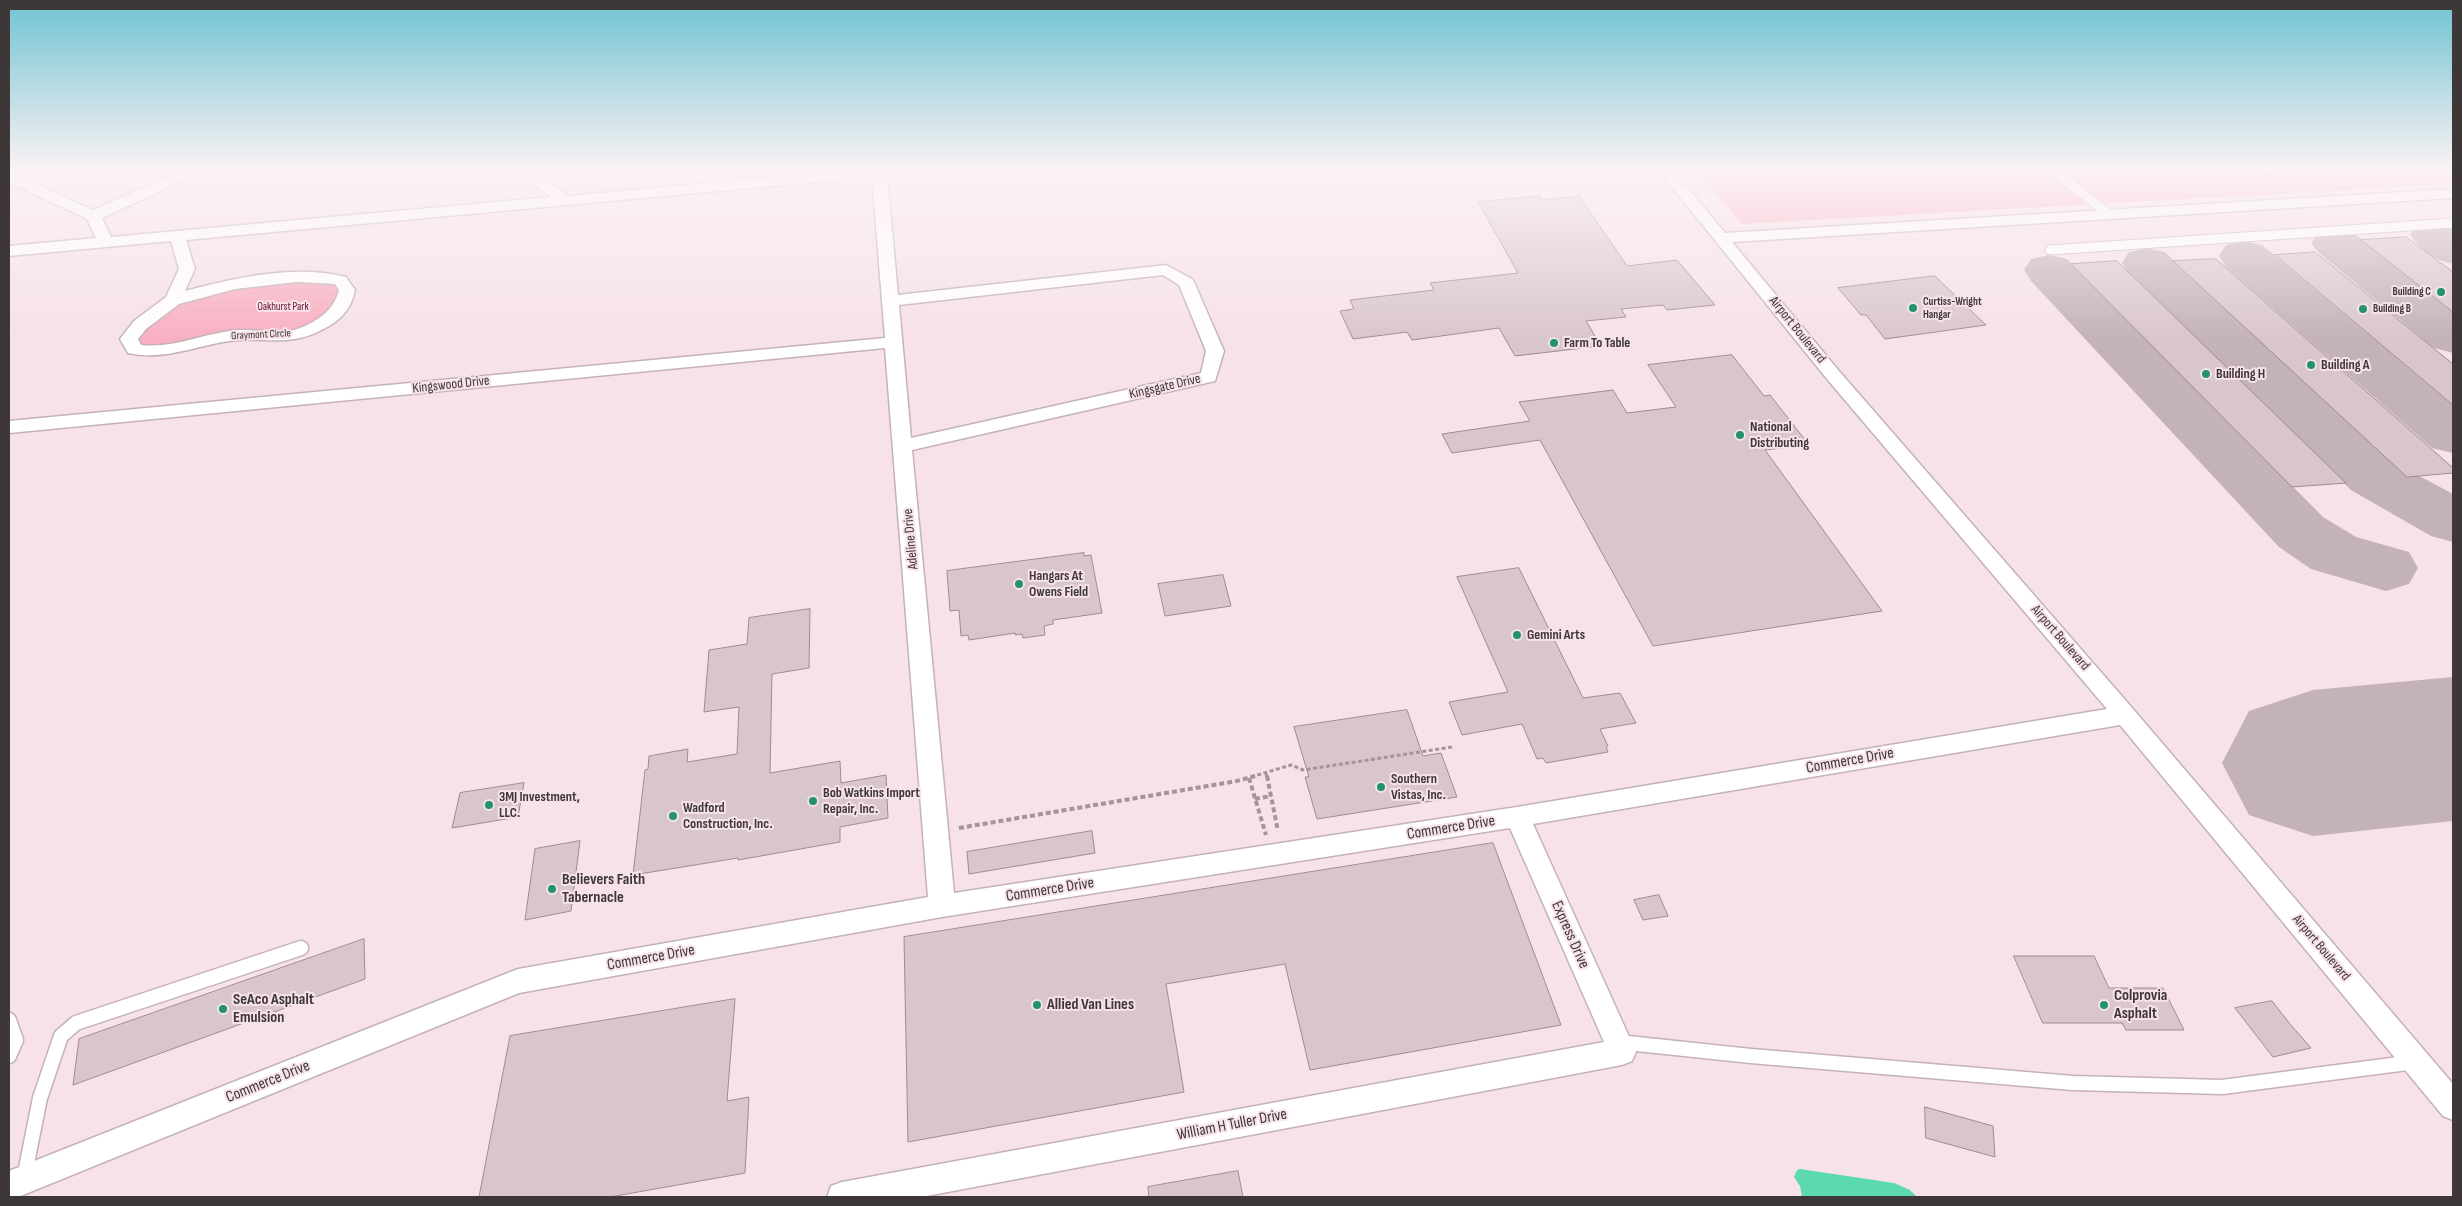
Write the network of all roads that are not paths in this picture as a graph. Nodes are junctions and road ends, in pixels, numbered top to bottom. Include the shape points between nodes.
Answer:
1 (98, 227) edge
2 (265, 227) edge
3 (887, 227) edge
4 (1711, 227) edge
5 (1894, 227) edge
6 (2389, 227) edge
7 (177, 235) junction
8 (1720, 238) junction
9 (105, 241) junction
10 (9, 250) edge
11 (2050, 250) dead end
12 (187, 269) junction
13 (220, 286) junction
14 (173, 300) junction
15 (890, 301) junction
16 (894, 342) junction
17 (9, 427) edge
18 (903, 446) junction
19 (2125, 714) junction
20 (1517, 818) junction
21 (942, 906) junction
22 (300, 948) dead end
23 (9, 1020) edge
24 (1620, 1047) junction
25 (9, 1056) edge
26 (2417, 1062) junction
27 (2453, 1106) edge
28 (16, 1183) edge
29 (842, 1197) edge

1 - 9 street
2 - 7 street
3 - 15 street, Adeline Drive
4 - 8 street, Airport Boulevard
5 - 8 street
6 - 11 lane
7 - 9 street
7 - 12 street
8 - 19 street, Airport Boulevard via 1833,375
9 - 10 street
12 - 13 street
12 - 14 street, Graymont Circle
13 - 14 street, Graymont Circle
13 - 14 street, Graymont Circle via 317,277 340,280 347,290 345,302 334,316 303,332 281,336 232,335 169,350 148,352 134,349 129,339 140,325
15 - 16 street, Adeline Drive
15 - 18 street, Kingsgate Drive via 1166,270 1186,282 1215,351 1209,377
16 - 17 street, Kingswood Drive
16 - 18 street, Adeline Drive
18 - 21 street, Adeline Drive
19 - 20 street, Commerce Drive
19 - 26 street, Airport Boulevard
20 - 21 street, Commerce Drive
20 - 24 street, Express Drive
21 - 28 street, Commerce Drive via 518,981
22 - 28 lane via 76,1023 61,1036
23 - 25 lane via 16,1040
24 - 26 lane via 2073,1082 2212,1087
24 - 29 street, William H Tuller Drive
26 - 27 street, Airport Boulevard

